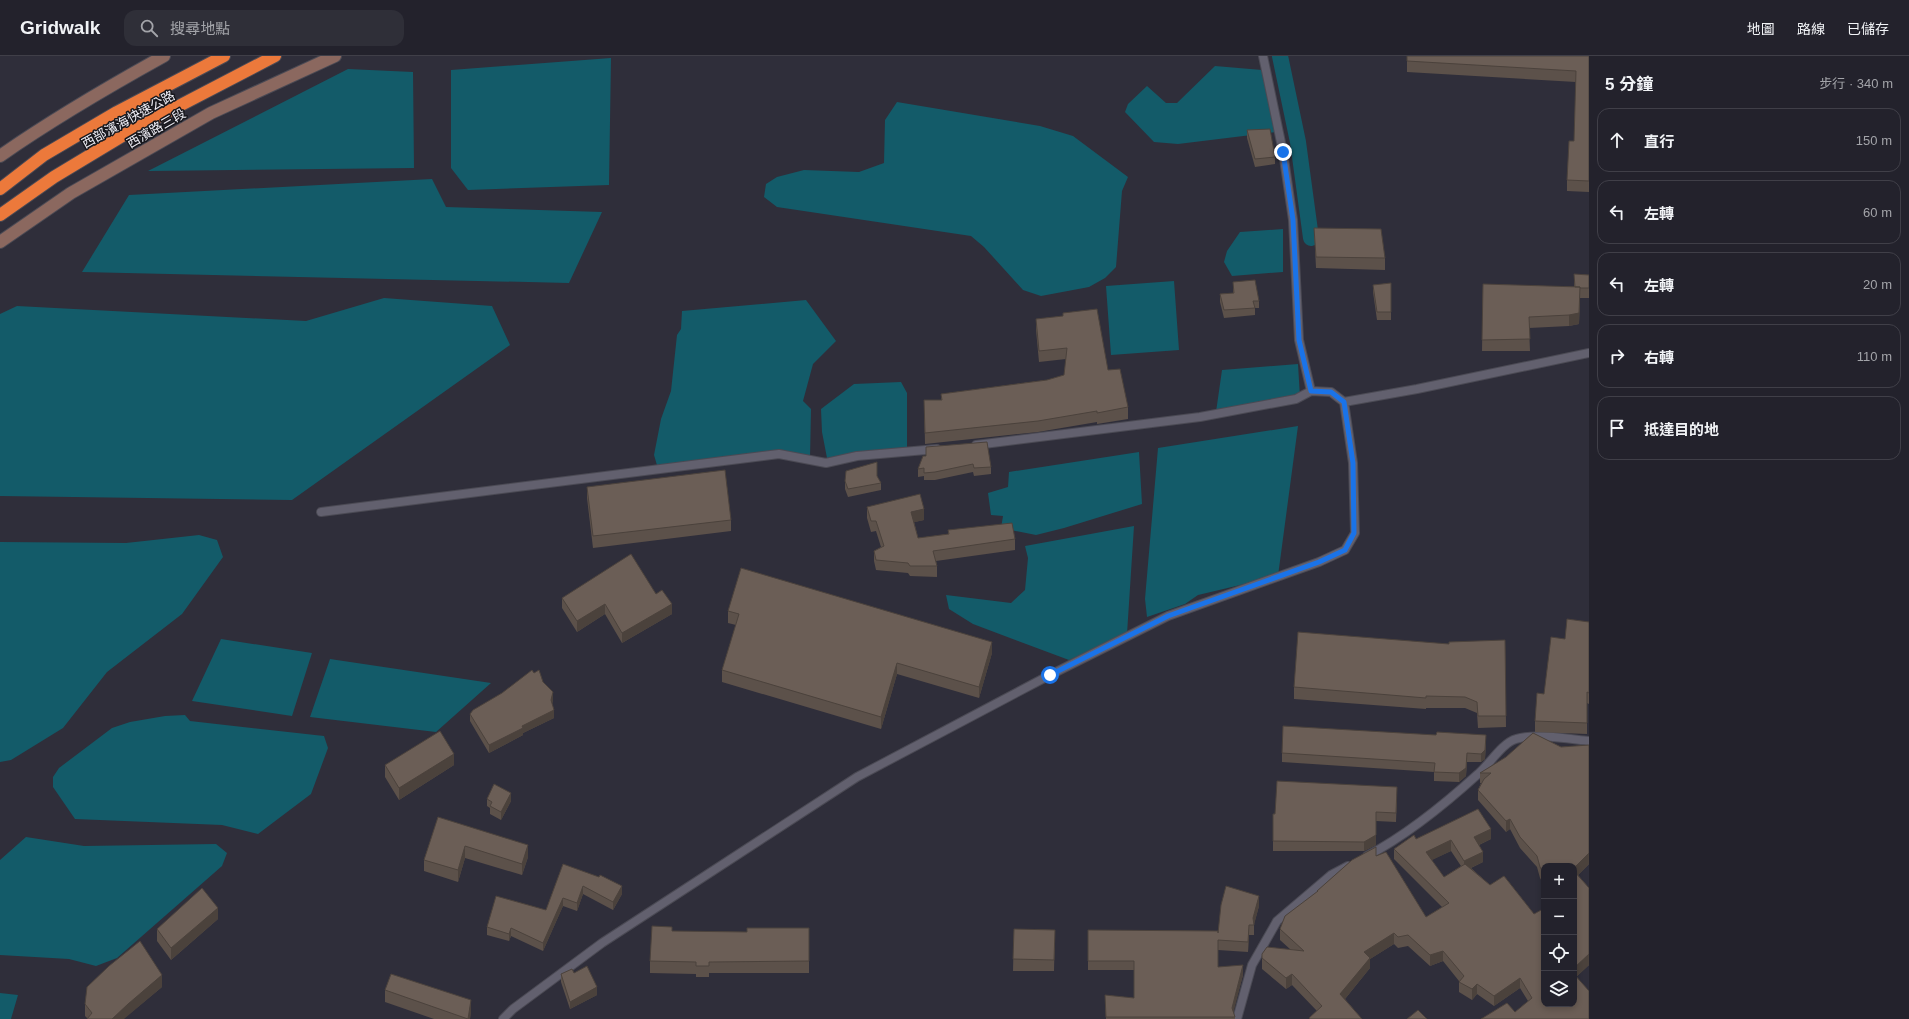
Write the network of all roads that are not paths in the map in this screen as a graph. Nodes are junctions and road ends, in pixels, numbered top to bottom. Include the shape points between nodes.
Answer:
1 (164, 56) edge
2 (224, 56) edge
3 (275, 56) edge
4 (335, 56) edge
5 (1263, 56) edge
6 (0, 156) edge
7 (0, 189) edge
8 (0, 215) edge
9 (0, 242) edge
10 (1589, 352) edge
11 (1311, 391) junction
12 (1344, 402) junction
13 (966, 446) edge
14 (943, 448) edge
15 (321, 512) dead end
16 (1589, 741) edge
17 (503, 1019) edge
18 (1238, 1019) edge

1 - 6 street via 37,130
2 - 7 highway, 西部濱海快速公路 via 44,155
3 - 8 highway, 西部濱海快速公路 via 127,133 54,177
4 - 9 street, 西濱路三段 via 211,113 71,193
5 - 11 lane via 1283,152 1293,220 1299,340
10 - 12 lane
11 - 12 lane via 1331,392
11 - 13 lane via 1296,399 1200,417
12 - 17 lane via 1353,463 1354,533 1345,550 1319,562 1168,616 857,776 602,943 512,1008
14 - 15 lane via 857,456 826,463 779,454
16 - 18 lane via 1542,737 1515,739 1501,749 1479,774 1412,828 1331,875 1276,920 1252,965

